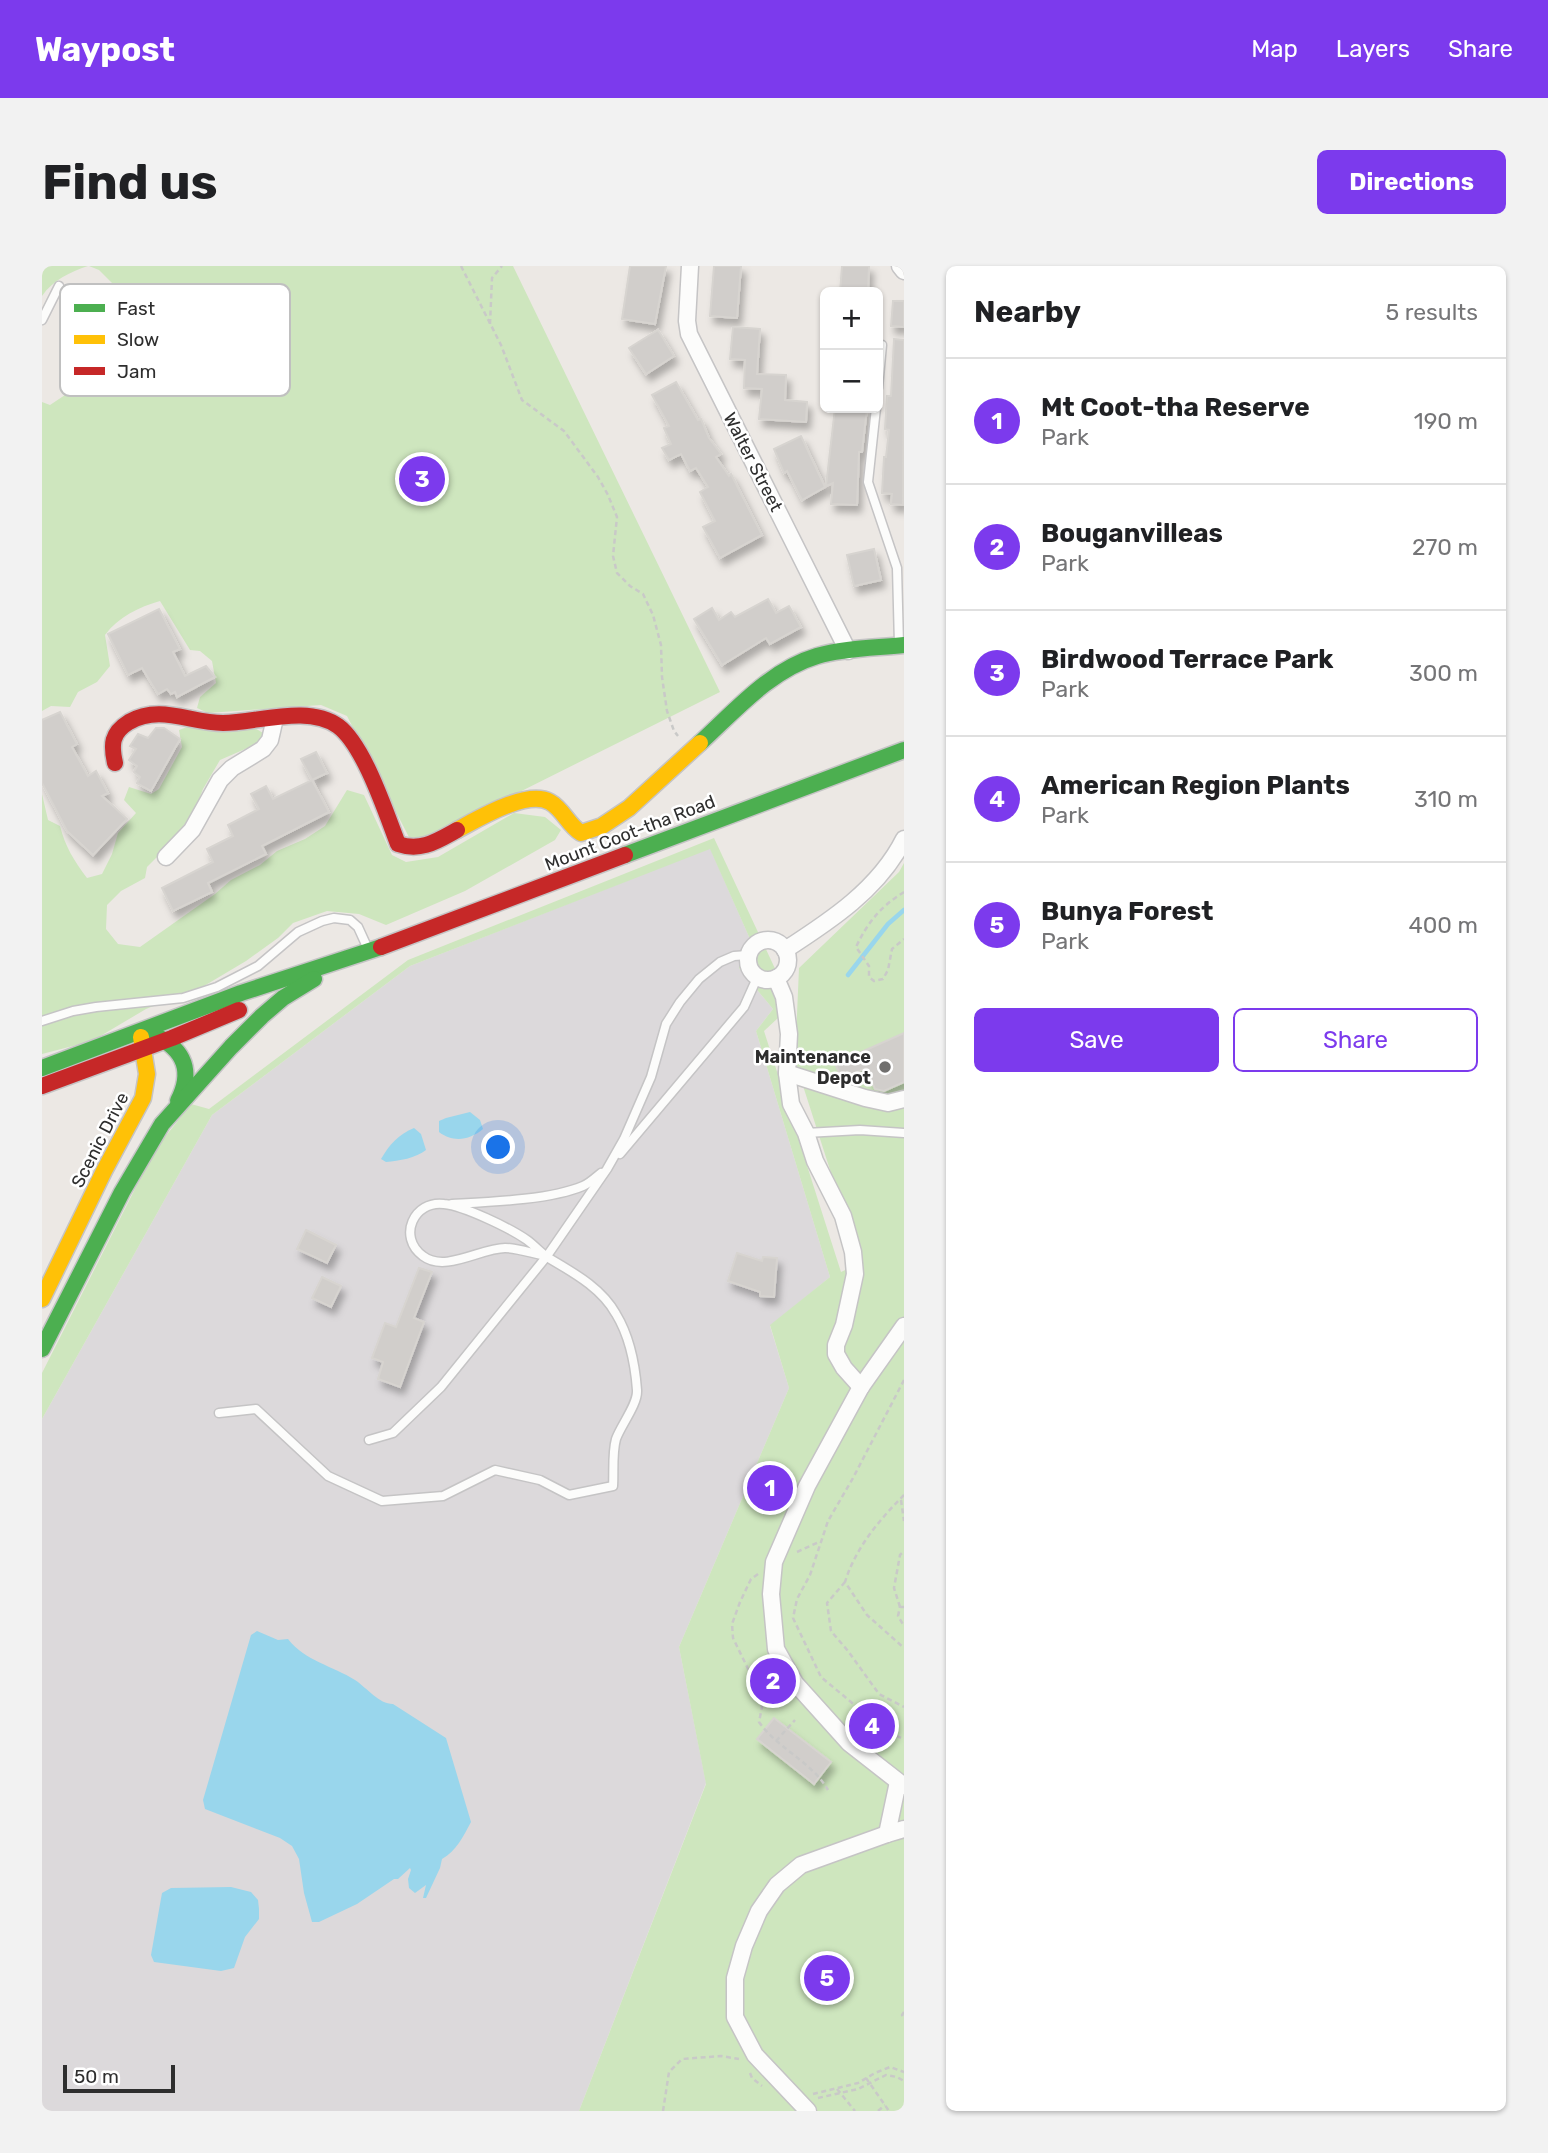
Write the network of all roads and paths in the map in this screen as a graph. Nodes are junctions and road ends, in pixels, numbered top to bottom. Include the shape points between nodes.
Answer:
1 (461, 266) edge
2 (502, 266) edge
3 (690, 266) edge
4 (900, 266) edge
5 (904, 271) edge
6 (59, 286) dead end
7 (42, 320) edge
8 (490, 324) junction
9 (876, 413) edge
10 (901, 645) edge
11 (848, 651) junction
12 (275, 718) junction
13 (904, 750) edge
14 (691, 752) junction
15 (115, 763) dead end
16 (904, 839) edge
17 (166, 857) dead end
18 (904, 892) edge
19 (904, 939) edge
20 (785, 950) junction
21 (369, 951) junction
22 (748, 955) junction
23 (321, 975) junction
24 (757, 978) junction
25 (776, 978) junction
26 (42, 1021) edge
27 (139, 1031) junction
28 (166, 1040) junction
29 (143, 1049) junction
30 (42, 1068) edge
31 (788, 1073) junction
32 (42, 1087) edge
33 (904, 1099) edge
34 (162, 1124) junction
35 (806, 1133) junction
36 (904, 1133) edge
37 (607, 1169) junction
38 (450, 1204) junction
39 (547, 1256) junction
40 (42, 1298) edge
41 (904, 1326) edge
42 (42, 1349) edge
43 (904, 1380) edge
44 (860, 1387) junction
45 (219, 1413) dead end
46 (369, 1440) dead end
47 (902, 1497) edge
48 (904, 1521) edge
49 (821, 1541) junction
50 (797, 1551) dead end
51 (904, 1551) edge
52 (774, 1562) junction
53 (845, 1582) junction
54 (902, 1607) edge
55 (904, 1626) edge
56 (904, 1648) edge
57 (904, 1707) edge
58 (794, 1720) dead end
59 (904, 1739) edge
60 (776, 1741) junction
61 (901, 1784) edge
62 (828, 1790) dead end
63 (904, 1829) edge
64 (887, 1834) junction
65 (904, 2012) edge
66 (904, 2018) edge
67 (755, 2055) junction
68 (904, 2072) edge
69 (866, 2078) junction
70 (904, 2081) edge
71 (869, 2083) junction
72 (837, 2089) junction
73 (841, 2094) junction
74 (804, 2103) edge
75 (885, 2105) junction
76 (663, 2111) edge
77 (855, 2111) edge
78 (878, 2111) edge
79 (889, 2111) edge

1 - 8 path
2 - 8 path via 492,278
3 - 11 street, Walter Street via 689,334
4 - 5 street
6 - 7 lane
8 - 14 path via 522,400 564,431 608,495 617,517 613,556 617,573 643,594 653,615 661,645 667,711 674,731
9 - 10 lane via 869,482 897,568
10 - 11 main road
11 - 14 main road via 817,656 782,671
12 - 14 main road via 303,716 339,726 374,784 398,844 417,849 511,804 538,798 549,801 574,830 589,831 629,808
12 - 15 main road via 224,723 149,715 114,736
12 - 17 street via 263,749 220,780 192,831
13 - 21 main road, Mount Coot-tha Road
16 - 20 street via 896,856 858,898
18 - 19 path via 866,925 856,947 869,966 869,977 883,979 892,949
20 - 22 street via 775,942 762,941
20 - 25 street via 788,963
21 - 23 main road, Mount Coot-tha Road
21 - 26 lane via 350,920 322,920 298,932 258,966 209,990 170,1001 73,1011
21 - 27 main road, Mount Coot-tha Road
22 - 24 street via 749,968
22 - 37 lane via 720,962 680,1002 666,1024 639,1109
23 - 28 main road, Mount Coot-tha Road
23 - 34 main road via 262,1016
24 - 25 street
24 - 37 lane via 744,1007
25 - 31 street via 789,1034
27 - 28 main road
27 - 29 main road, Scenic Drive
27 - 30 main road, Mount Coot-tha Road
28 - 29 main road, Mount Coot-tha Road
28 - 34 main road via 181,1056 186,1082
29 - 32 main road, Mount Coot-tha Road
29 - 40 main road, Scenic Drive via 144,1098
31 - 33 street via 887,1103
31 - 35 street via 791,1104
34 - 42 main road via 121,1192
35 - 36 lane
35 - 44 street via 843,1216 853,1252 855,1274 836,1353
37 - 38 lane via 585,1185 562,1192
37 - 39 lane
38 - 39 lane via 514,1232
38 - 39 lane via 436,1203 423,1209 409,1229 415,1250 426,1259 458,1260 505,1248
39 - 45 lane via 590,1284 615,1312 631,1344 638,1394 615,1441 613,1486 569,1495 541,1480 495,1470 443,1496 382,1501 328,1476 256,1409
39 - 46 lane via 441,1387 393,1433
41 - 44 street
43 - 49 path
44 - 52 street via 807,1486
47 - 48 path
47 - 53 path via 874,1527 850,1565
49 - 50 path
49 - 59 path via 793,1618 821,1677
51 - 54 path via 894,1588
52 - 60 path via 751,1580 732,1624 733,1638 762,1707 758,1722
52 - 61 street via 771,1594 776,1648 795,1683 849,1743
53 - 56 path via 867,1615
53 - 57 path via 827,1603 831,1631 879,1694
54 - 55 path via 898,1616
58 - 60 path
60 - 62 path via 820,1776
61 - 64 street
63 - 64 street
64 - 67 street via 801,1865 777,1885 759,1911 735,1978 735,2017
65 - 66 path
67 - 74 street
67 - 76 path via 745,2060 721,2056 682,2059 669,2072
68 - 69 path via 890,2067
69 - 71 path
69 - 72 path
70 - 71 path via 886,2075
71 - 73 path
71 - 75 path
72 - 73 path
72 - 74 path
73 - 74 path
73 - 77 path
75 - 78 path
75 - 79 path

